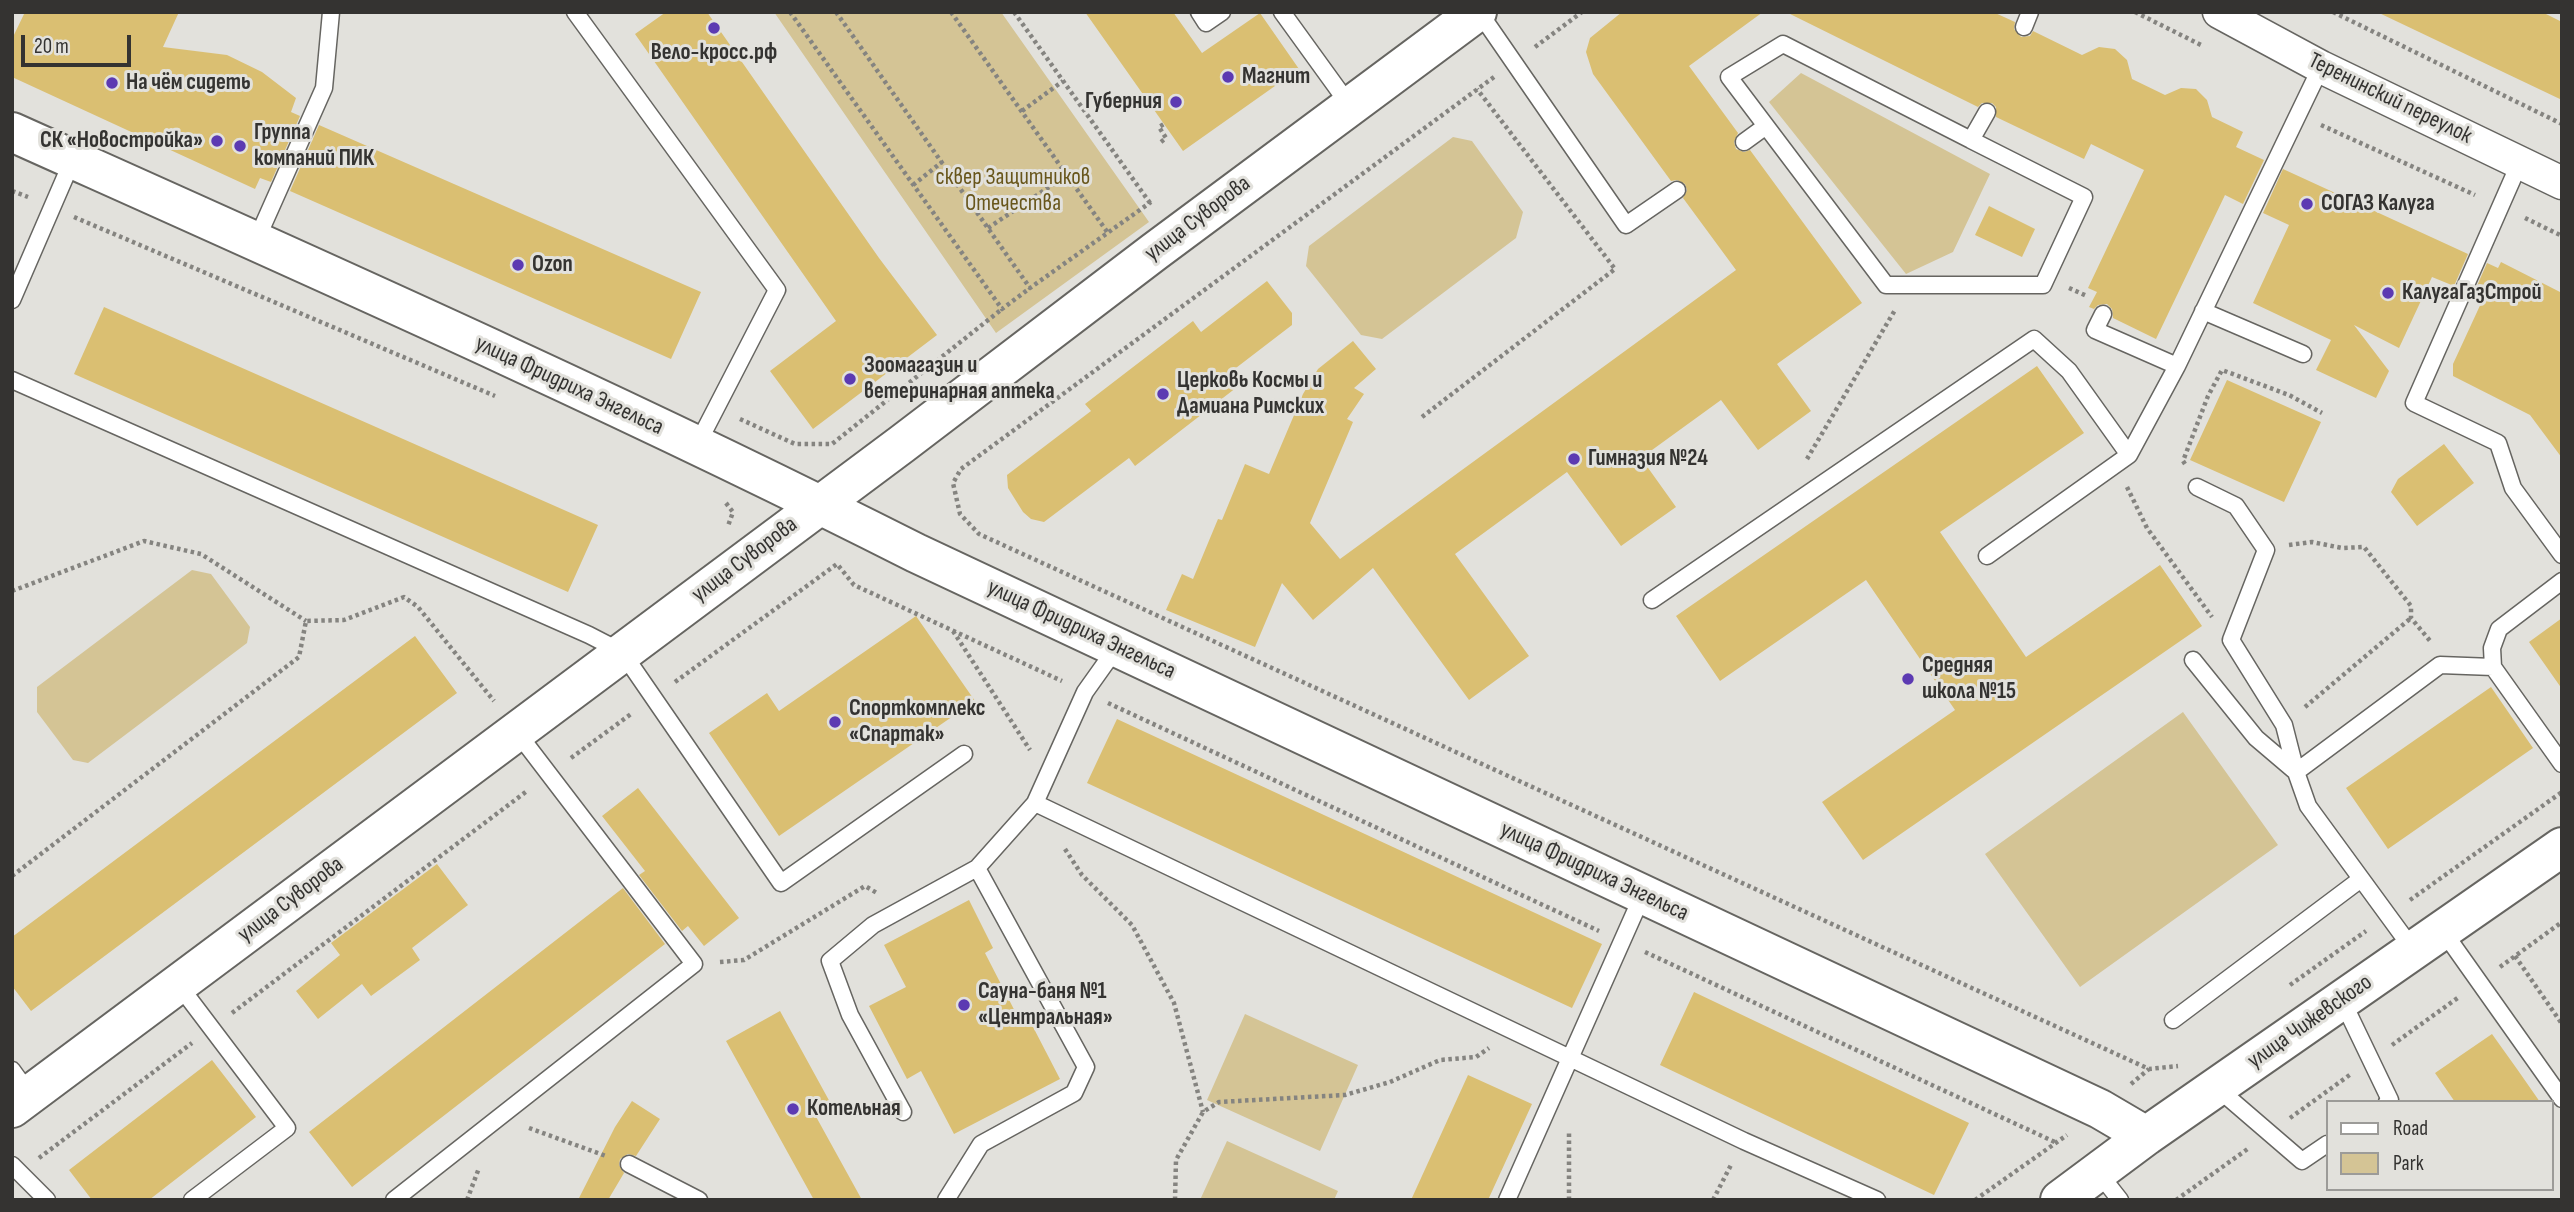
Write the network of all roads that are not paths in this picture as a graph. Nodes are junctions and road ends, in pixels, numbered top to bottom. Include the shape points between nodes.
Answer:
1 (331, 12) edge
2 (575, 12) edge
3 (1199, 12) edge
4 (1222, 12) edge
5 (1282, 12) edge
6 (1478, 12) edge
7 (2231, 14) edge
8 (2320, 67) junction
9 (1350, 106) junction
10 (1987, 112) dead end
11 (1766, 126) junction
12 (12, 132) edge
13 (1971, 140) junction
14 (1744, 142) dead end
15 (73, 159) junction
16 (2520, 162) junction
17 (2562, 183) edge
18 (1677, 190) dead end
19 (256, 241) junction
20 (12, 300) edge
21 (2203, 311) junction
22 (2103, 314) dead end
23 (2303, 354) dead end
24 (2177, 366) junction
25 (12, 380) edge
26 (697, 445) junction
27 (2122, 460) junction
28 (2197, 487) road end
29 (820, 503) junction
30 (2562, 555) edge
31 (1987, 556) dead end
32 (2562, 581) edge
33 (1652, 600) dead end
34 (1117, 647) junction
35 (622, 652) junction
36 (2193, 660) dead end
37 (2493, 667) junction
38 (506, 718) junction
39 (964, 754) dead end
40 (2562, 764) edge
41 (2296, 772) junction
42 (1035, 803) junction
43 (2562, 847) edge
44 (977, 868) junction
45 (2361, 879) junction
46 (1643, 894) junction
47 (2428, 941) junction
48 (178, 984) junction
49 (2342, 1000) junction
50 (2173, 1020) dead end
51 (1570, 1059) junction
52 (2216, 1087) junction
53 (18, 1091) edge
54 (2562, 1099) edge
55 (2390, 1100) edge
56 (903, 1112) dead end
57 (2146, 1136) junction
58 (2326, 1145) edge
59 (629, 1164) road end
60 (12, 1165) edge
61 (2109, 1186) edge
62 (47, 1200) edge
63 (192, 1200) edge
64 (394, 1200) edge
65 (699, 1200) edge
66 (946, 1200) edge
67 (1507, 1200) edge
68 (1877, 1200) edge
69 (2060, 1200) edge

1 - 19 lane via 324,88
2 - 26 lane via 777,290
3 - 4 lane via 1206,23
5 - 9 lane
6 - 9 street, улица Суворова
6 - 18 lane via 1626,225
7 - 8 street, Теренинский переулок
8 - 16 street, Теренинский переулок
8 - 21 lane
9 - 29 street, улица Суворова
10 - 13 lane
11 - 13 lane via 1729,77 1783,44
11 - 13 lane via 1886,285 2043,285 2084,197
11 - 14 lane
12 - 15 street, улица Фридриха Энгельса
15 - 19 street, улица Фридриха Энгельса
15 - 20 lane
16 - 17 street, Теренинский переулок
16 - 30 lane via 2414,403 2498,443 2512,488
19 - 26 street, улица Фридриха Энгельса
21 - 23 lane
21 - 24 lane
22 - 24 lane via 2095,330
24 - 27 lane
25 - 35 lane
26 - 29 street, улица Фридриха Энгельса
27 - 31 lane
27 - 33 lane via 2069,371 2034,339
28 - 41 lane via 2236,506 2266,550 2231,640 2284,725
29 - 34 street, улица Фридриха Энгельса
29 - 35 street, улица Суворова
32 - 37 lane via 2499,629 2492,648
34 - 42 lane via 1085,692
34 - 46 street, улица Фридриха Энгельса
35 - 38 street, улица Суворова
35 - 39 lane via 781,883
36 - 41 lane via 2256,738
37 - 40 lane
37 - 41 lane via 2440,665
38 - 48 street, улица Суворова
38 - 64 lane via 694,964
41 - 45 lane via 2308,806
42 - 44 lane
42 - 51 lane
43 - 47 street, улица Чижевского
44 - 56 lane via 873,925 831,961 850,1015
44 - 66 lane via 1086,1068 1073,1093 981,1144
45 - 47 lane via 2388,916
45 - 50 lane
46 - 51 lane
46 - 57 street, улица Фридриха Энгельса via 2100,1109
47 - 49 street, улица Чижевского
47 - 54 lane
48 - 53 street, улица Суворова
48 - 63 lane via 287,1128
49 - 52 street, улица Чижевского
49 - 55 lane
51 - 67 lane
51 - 68 lane
52 - 57 street, улица Чижевского
52 - 58 lane via 2302,1161
57 - 61 street, улица Чижевского
59 - 65 lane
60 - 62 lane
61 - 69 street, улица Чижевского

